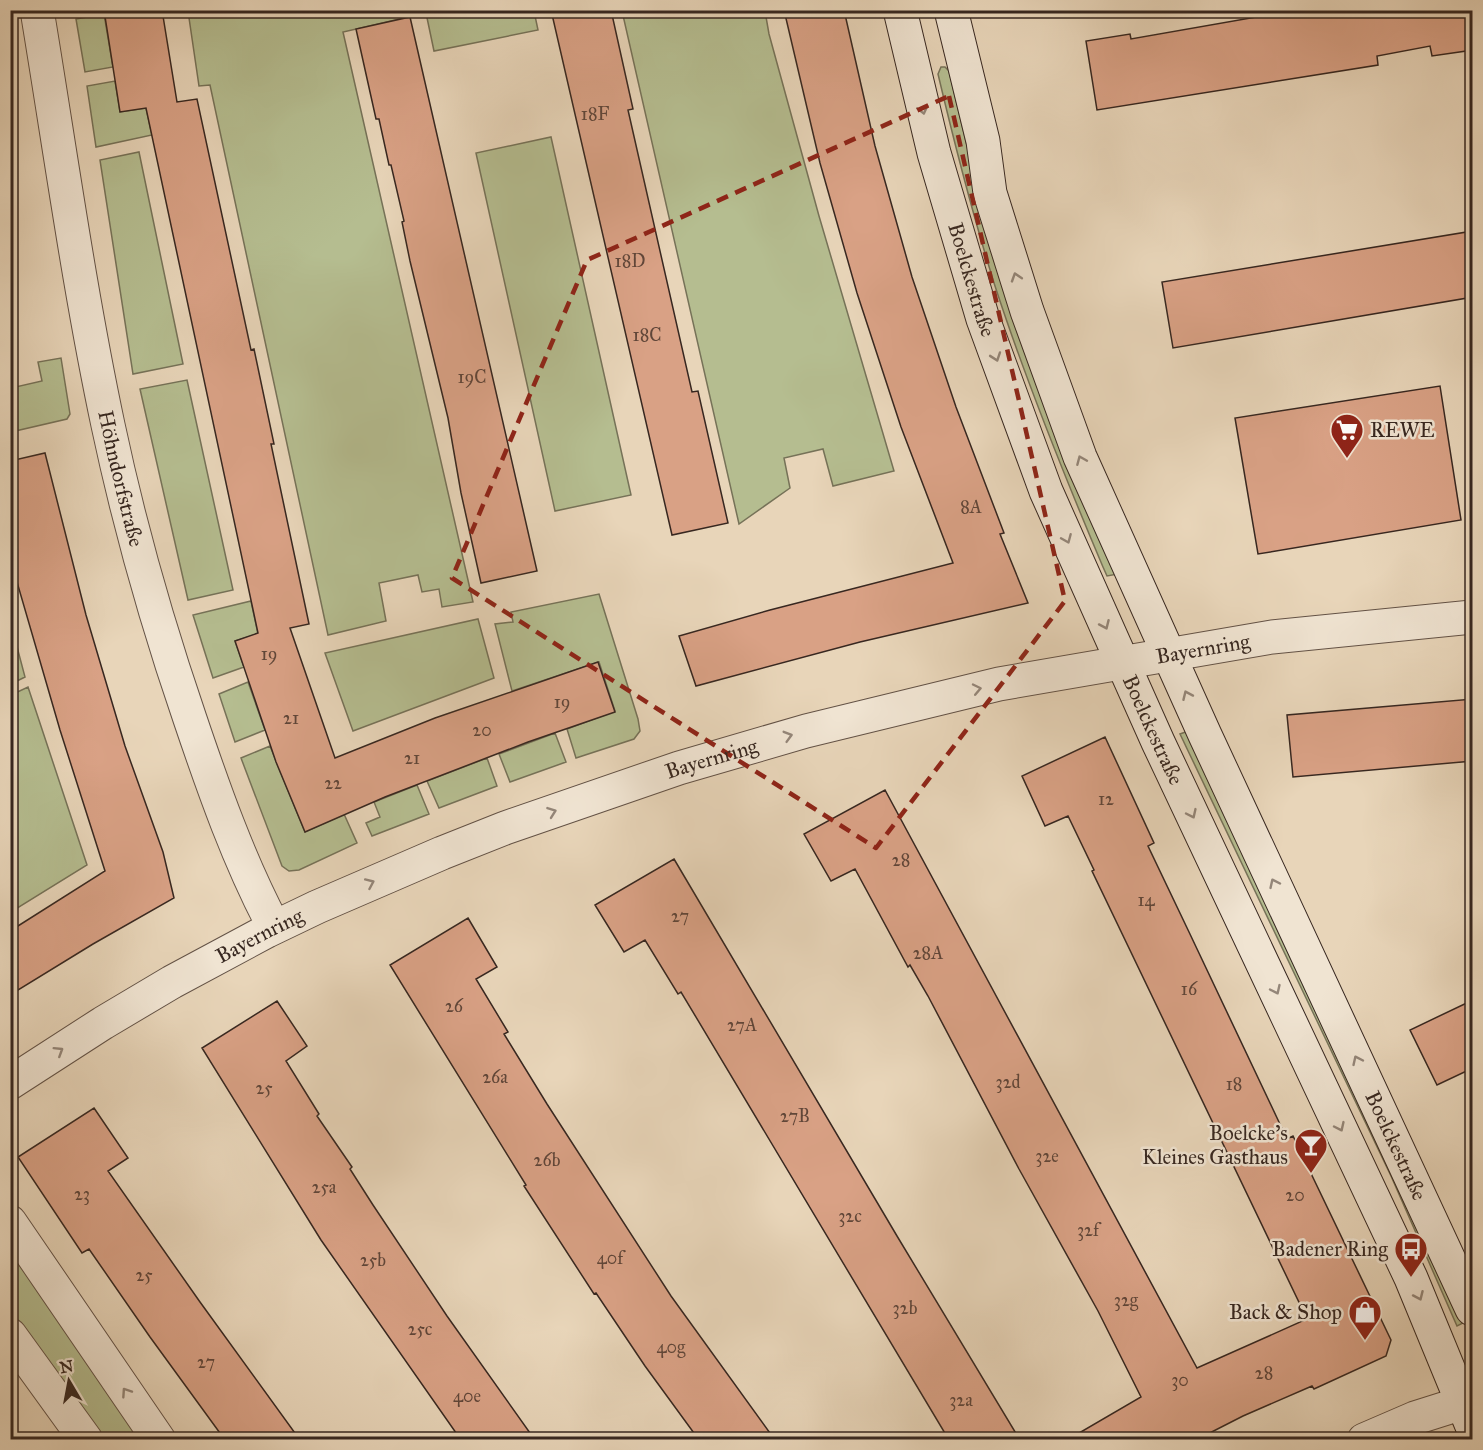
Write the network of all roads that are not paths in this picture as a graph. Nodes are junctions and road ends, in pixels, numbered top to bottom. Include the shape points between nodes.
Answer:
1 (37, 10) edge
2 (900, 10) edge
3 (955, 26) edge
4 (909, 53) junction
5 (1473, 617) edge
6 (1168, 655) junction
7 (1122, 663) junction
8 (274, 927) junction
9 (10, 1083) edge
10 (10, 1222) edge
11 (1473, 1309) edge
12 (10, 1335) edge
13 (1469, 1410) edge
14 (86, 1440) edge
15 (159, 1440) edge
16 (1364, 1440) edge

1 - 8 street, Höhndorfstraße via 92,343 129,513 206,767 249,877
2 - 4 street, Boelckestraße
3 - 4 street
6 -> 3 street, Boelckestraße via 1080,457 1027,311 990,193 983,141
4 -> 7 street, Boelckestraße via 983,320 1046,491
5 - 6 street, Bayernring via 1272,637
6 - 7 street, Bayernring
11 -> 6 street, Boelckestraße
8 -> 7 street, Bayernring via 463,844 679,768 878,712 999,684
7 -> 13 street, Boelckestraße via 1411,1278
9 -> 8 street, Bayernring via 172,982
15 -> 10 street
12 - 14 street
13 - 16 street via 1415,1418

